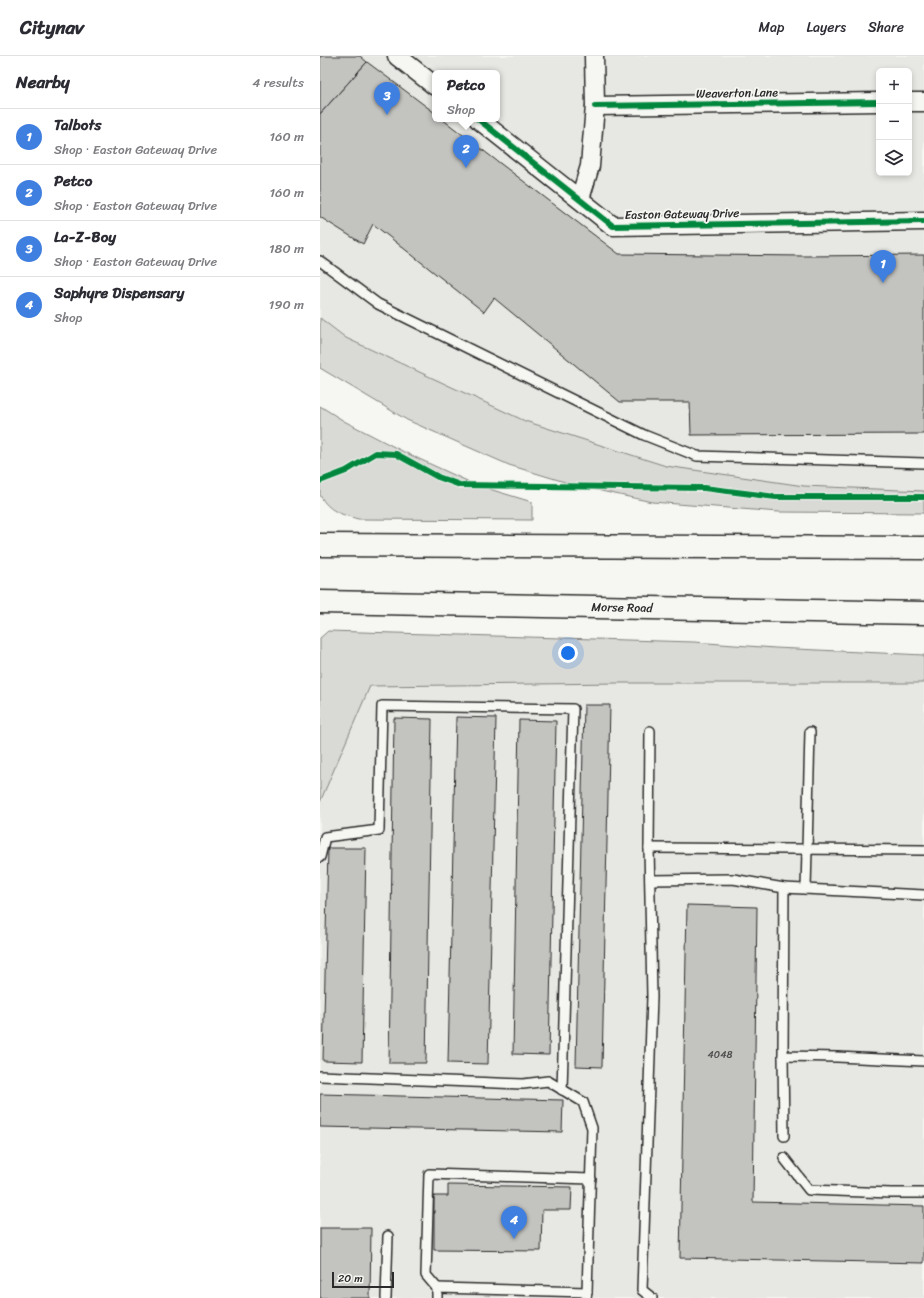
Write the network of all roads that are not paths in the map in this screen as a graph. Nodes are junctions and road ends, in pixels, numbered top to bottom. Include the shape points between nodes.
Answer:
1 (397, 56) edge
2 (594, 56) edge
3 (432, 84) edge
4 (876, 102) edge
5 (912, 102) edge
6 (924, 102) edge
7 (595, 106) junction
8 (482, 122) edge
9 (580, 198) junction
10 (924, 221) edge
11 (320, 262) edge
12 (924, 463) edge
13 (320, 545) edge
14 (924, 548) edge
15 (320, 602) edge
16 (924, 613) edge
17 (650, 731) dead end
18 (810, 732) dead end
19 (649, 848) junction
20 (807, 849) junction
21 (924, 850) edge
22 (320, 857) edge
23 (650, 880) junction
24 (784, 888) junction
25 (806, 889) junction
26 (924, 895) edge
27 (783, 1056) junction
28 (924, 1061) edge
29 (320, 1076) edge
30 (562, 1090) junction
31 (784, 1136) dead end
32 (784, 1158) dead end
33 (591, 1179) junction
34 (924, 1193) edge
35 (388, 1236) dead end
36 (437, 1288) junction
37 (586, 1295) edge
38 (386, 1298) edge
39 (437, 1298) edge
40 (652, 1298) edge

1 - 3 street
2 - 7 street
4 - 7 street, Weaverton Lane
5 - 6 street
7 - 9 street via 590,166
8 - 9 street, Easton Gateway Drive
9 - 10 street, Easton Gateway Drive via 614,226
11 - 12 lane via 378,304 644,436 697,456
13 - 14 main road
15 - 16 main road, Morse Road
17 - 19 lane
18 - 20 lane
19 - 20 lane
19 - 23 lane
20 - 21 lane
20 - 25 lane
22 - 30 lane via 325,837 379,830 382,706 573,709
23 - 24 lane via 733,879
23 - 40 lane via 652,997 642,1290
24 - 25 lane
24 - 27 lane
25 - 26 lane
27 - 28 lane
27 - 31 lane
29 - 30 lane via 523,1084 548,1082
30 - 33 lane via 583,1102 592,1128
32 - 34 lane via 809,1190
33 - 36 lane via 429,1174 426,1275
33 - 37 lane
35 - 38 lane
36 - 37 lane
36 - 39 lane

